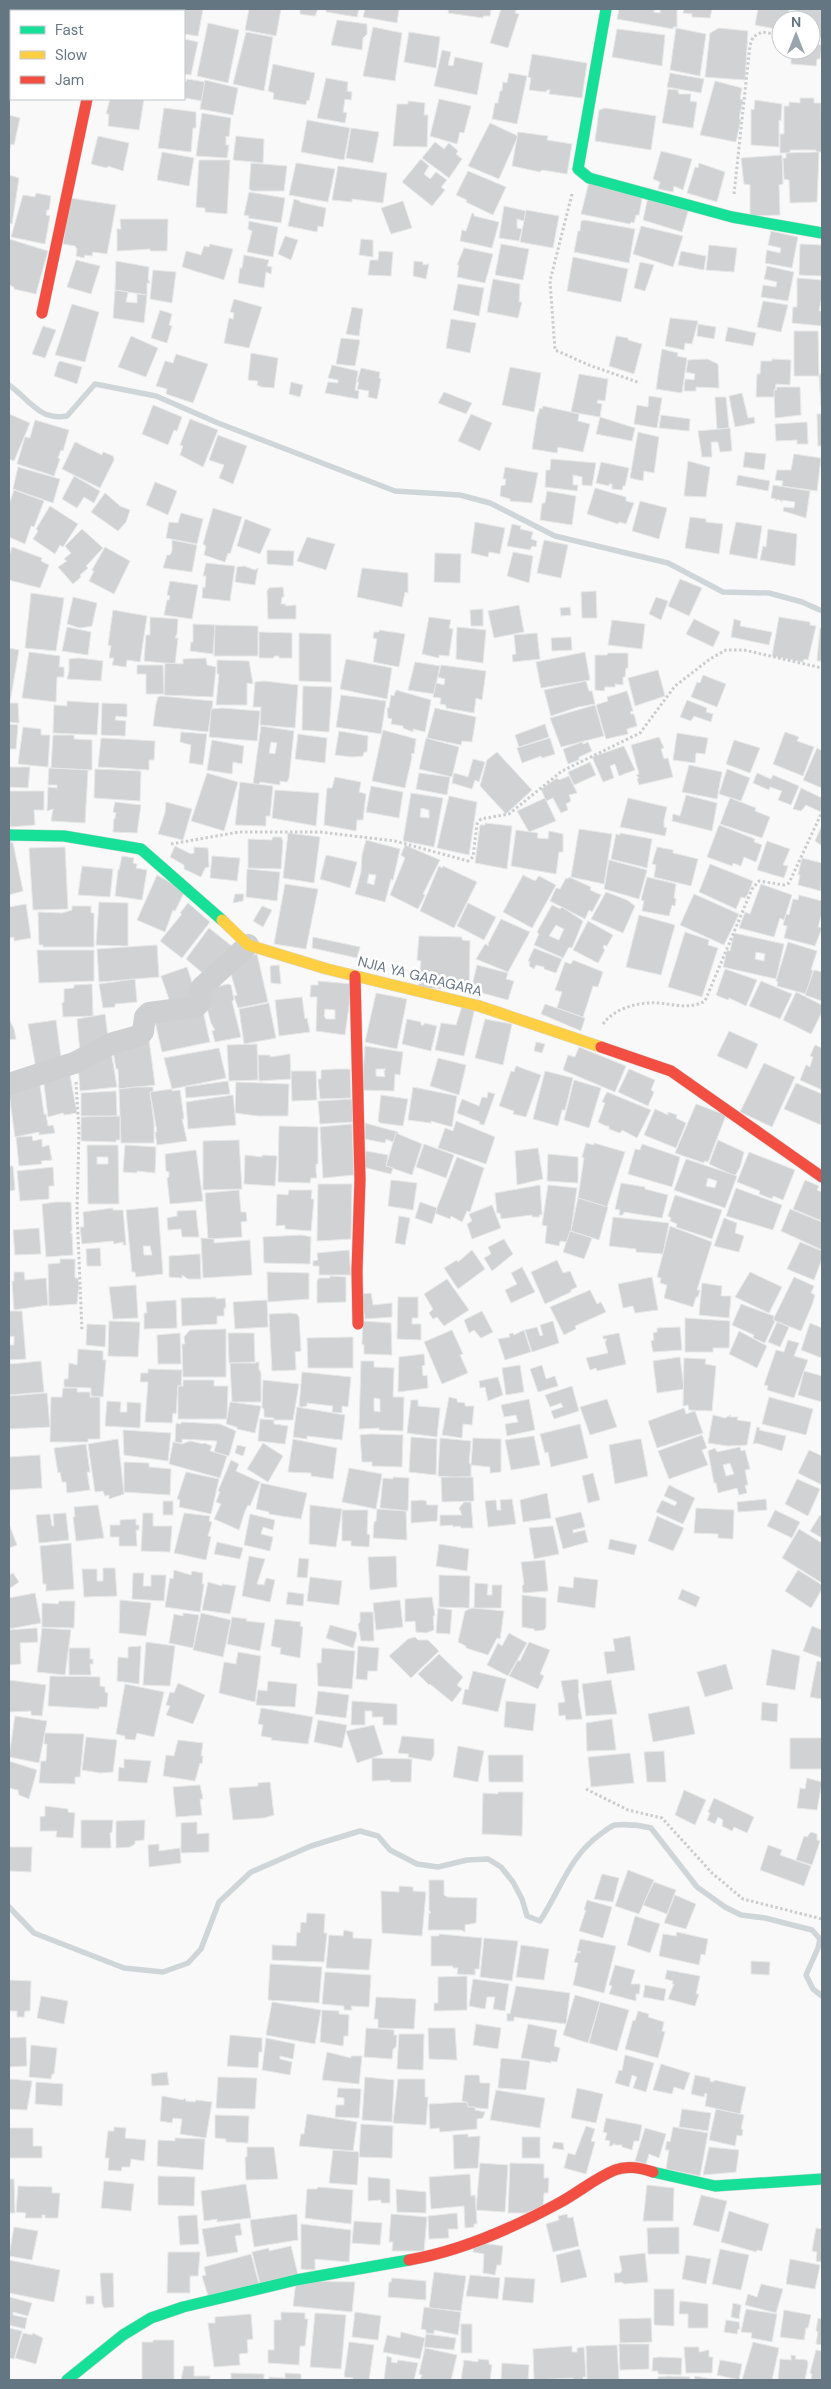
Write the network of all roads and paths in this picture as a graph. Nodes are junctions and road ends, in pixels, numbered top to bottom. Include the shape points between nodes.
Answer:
1 (606, 9) edge
2 (771, 33) edge
3 (87, 100) edge
4 (578, 169) junction
5 (732, 216) junction
6 (822, 233) edge
7 (42, 313) dead end
8 (640, 383) dead end
9 (822, 668) edge
10 (822, 812) edge
11 (9, 835) edge
12 (140, 849) junction
13 (248, 945) junction
14 (355, 976) junction
15 (590, 1043) junction
16 (74, 1062) junction
17 (9, 1084) edge
18 (822, 1177) edge
19 (358, 1324) dead end
20 (82, 1331) dead end
21 (586, 1789) dead end
22 (822, 1919) edge
23 (822, 2179) edge
24 (67, 2380) edge

1 - 4 street
2 - 5 path via 762,32 753,37 750,45
3 - 7 street
4 - 5 street via 589,178
4 - 8 path via 550,281 555,350
5 - 6 street
9 - 12 path via 744,650 726,650 710,658 675,686 640,733 562,771 509,814 481,819 477,824 473,857 468,861 395,841 320,832 239,832
10 - 15 path via 789,883 759,881 752,889 705,1001 697,1005 634,1005 609,1015
11 - 12 street via 64,836
12 - 13 street, NJIA YA GARAGARA
13 - 14 street, NJIA YA GARAGARA
13 - 16 street via 202,987 200,1004 149,1013 145,1017 143,1032 138,1036 112,1043
14 - 15 street, NJIA YA GARAGARA via 478,1006
14 - 19 street via 360,1197
15 - 18 street, NJIA YA GARAGARA via 671,1071
16 - 17 street
16 - 20 path
21 - 22 path via 628,1810 662,1818 712,1873 743,1899
23 - 24 street via 715,2186 640,2168 615,2170 560,2203 508,2228 426,2257 296,2280 183,2307 151,2318 123,2335

